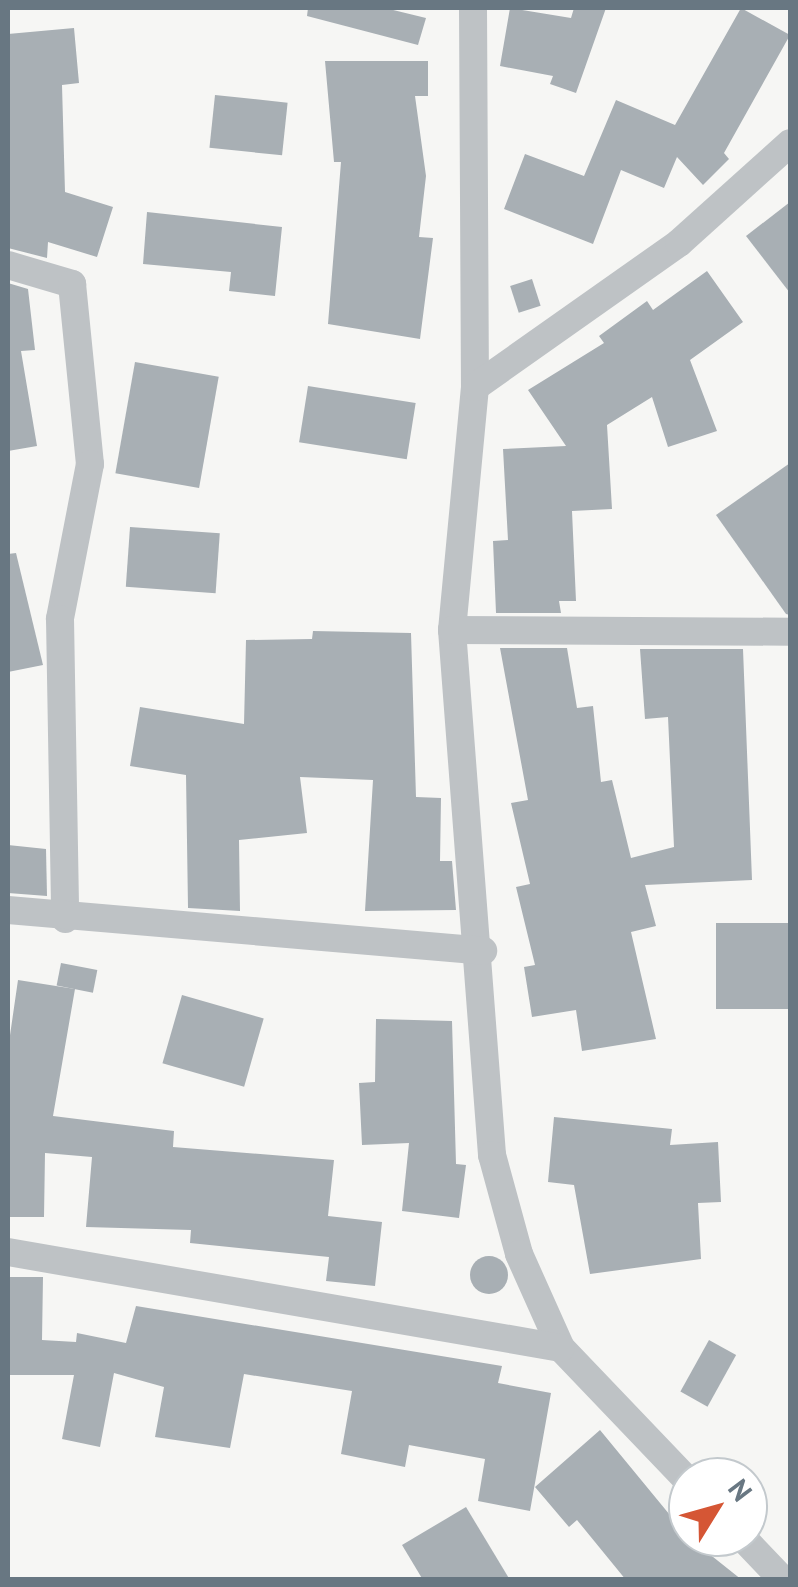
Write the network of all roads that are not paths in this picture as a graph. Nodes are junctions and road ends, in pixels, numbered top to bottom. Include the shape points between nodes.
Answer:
1 (473, 8) edge
2 (790, 143) edge
3 (8, 265) edge
4 (474, 387) junction
5 (452, 630) junction
6 (790, 632) edge
7 (8, 910) edge
8 (65, 919) junction
9 (482, 951) junction
10 (8, 1252) edge
11 (561, 1348) junction
12 (668, 1460) edge

1 - 4 street
2 - 4 street via 679,244
3 - 8 street via 72,284 90,464 60,619
4 - 5 street
5 - 6 street
5 - 9 street
7 - 8 street
8 - 9 street
9 - 11 street via 492,1154 519,1254
10 - 11 street
11 - 12 street

